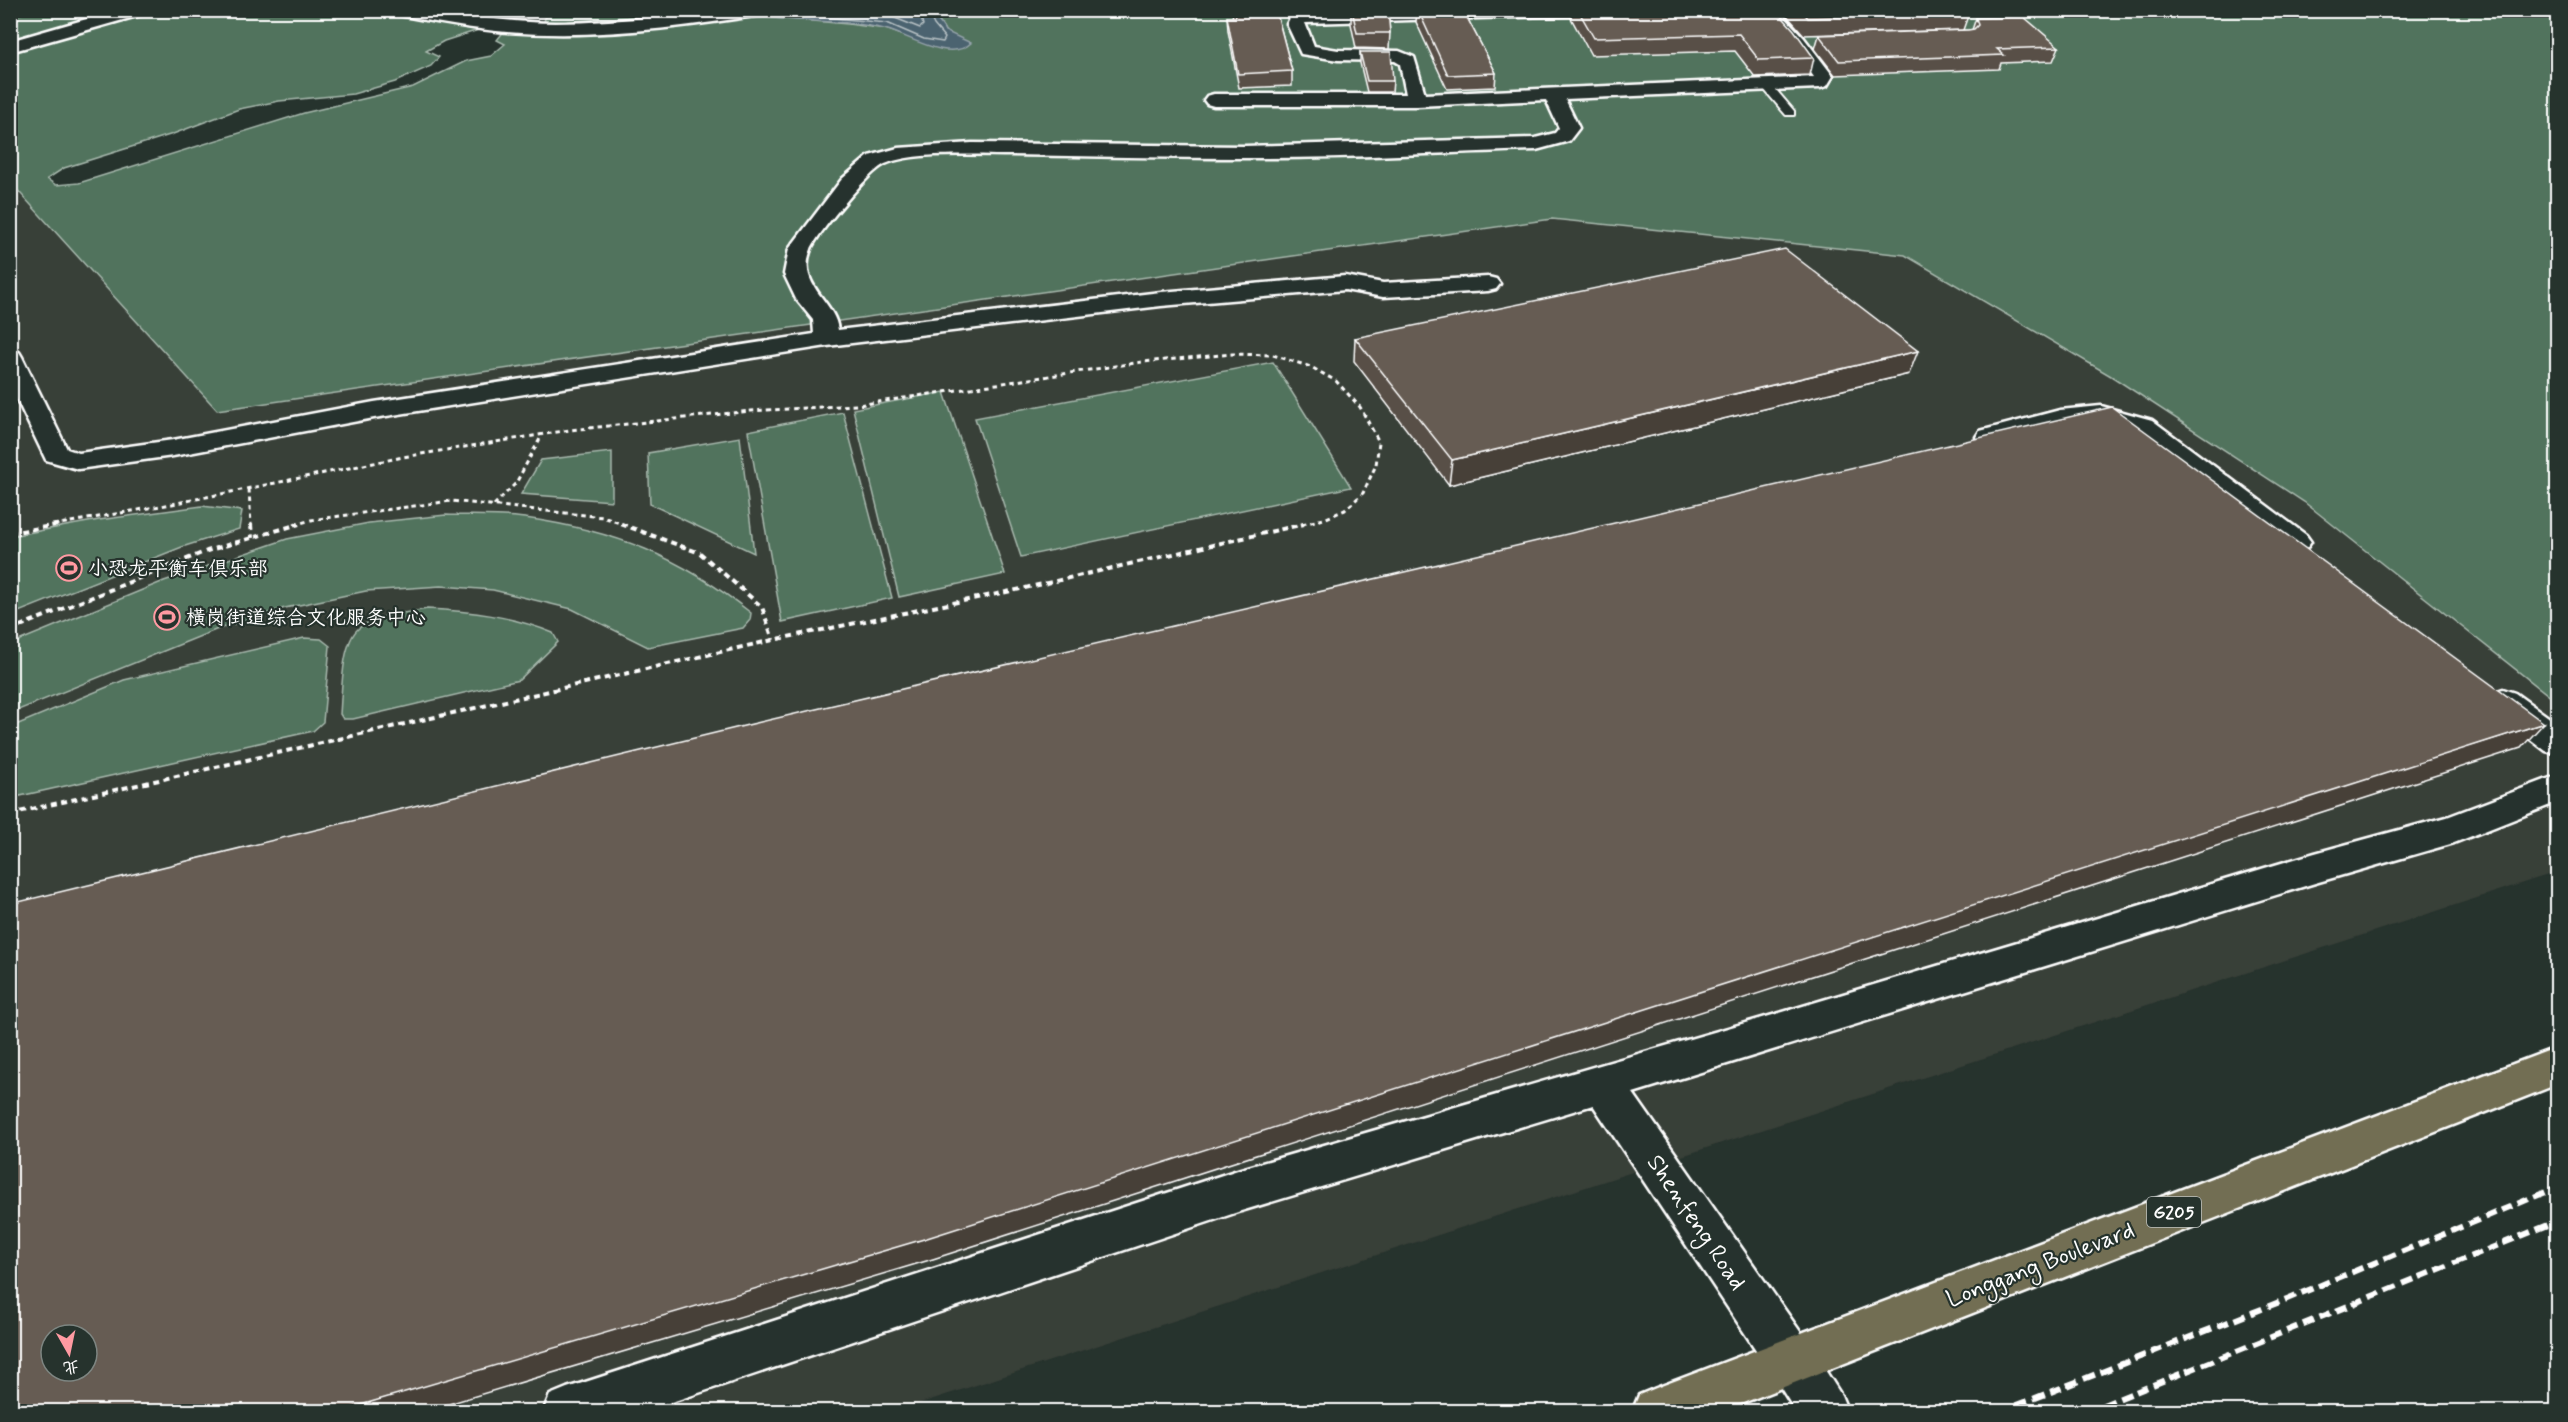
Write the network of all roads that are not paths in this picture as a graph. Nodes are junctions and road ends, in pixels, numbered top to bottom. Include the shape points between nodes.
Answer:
1 (138, 10) edge
2 (399, 10) edge
3 (1590, 10) edge
4 (1768, 10) edge
5 (758, 13) edge
6 (1798, 42) junction
7 (1819, 42) edge
8 (10, 47) edge
9 (1767, 86) junction
10 (1553, 95) junction
11 (1214, 100) dead end
12 (1417, 100) junction
13 (1790, 113) dead end
14 (1488, 284) dead end
15 (827, 339) junction
16 (10, 357) edge
17 (1958, 444) edge
18 (2322, 563) edge
19 (2482, 685) edge
20 (2558, 742) edge
21 (2558, 788) edge
22 (2558, 1065) edge
23 (1602, 1083) junction
24 (1791, 1360) junction
25 (567, 1412) edge
26 (1656, 1412) edge
27 (1808, 1412) edge
28 (1824, 1412) edge

1 - 8 street
2 - 5 street via 546,28
3 - 12 street via 1308,16 1297,20 1307,50 1400,56 1408,61
4 - 6 street
6 - 7 street
6 - 9 street via 1824,76 1820,82
9 - 10 street
9 - 13 lane
10 - 12 street
10 - 15 street via 1569,128 1562,137 1536,144 1245,152 972,149 905,152 876,160 849,183 800,249 796,274 808,299 825,319
11 - 12 street
14 - 15 street via 1383,290 1345,283 1161,299
15 - 16 street via 519,386 173,448 78,461 56,454
17 - 18 street via 2080,416 2101,414 2143,426
19 - 20 street
21 - 23 street via 2454,829
22 - 24 highway, Longgang Boulevard / G205
23 - 24 street, Shenfeng Road
23 - 25 street via 1240,1190
24 - 26 highway, Longgang Boulevard / G205
24 - 27 street, Shenfeng Road
24 - 28 street, Shenfeng Road

